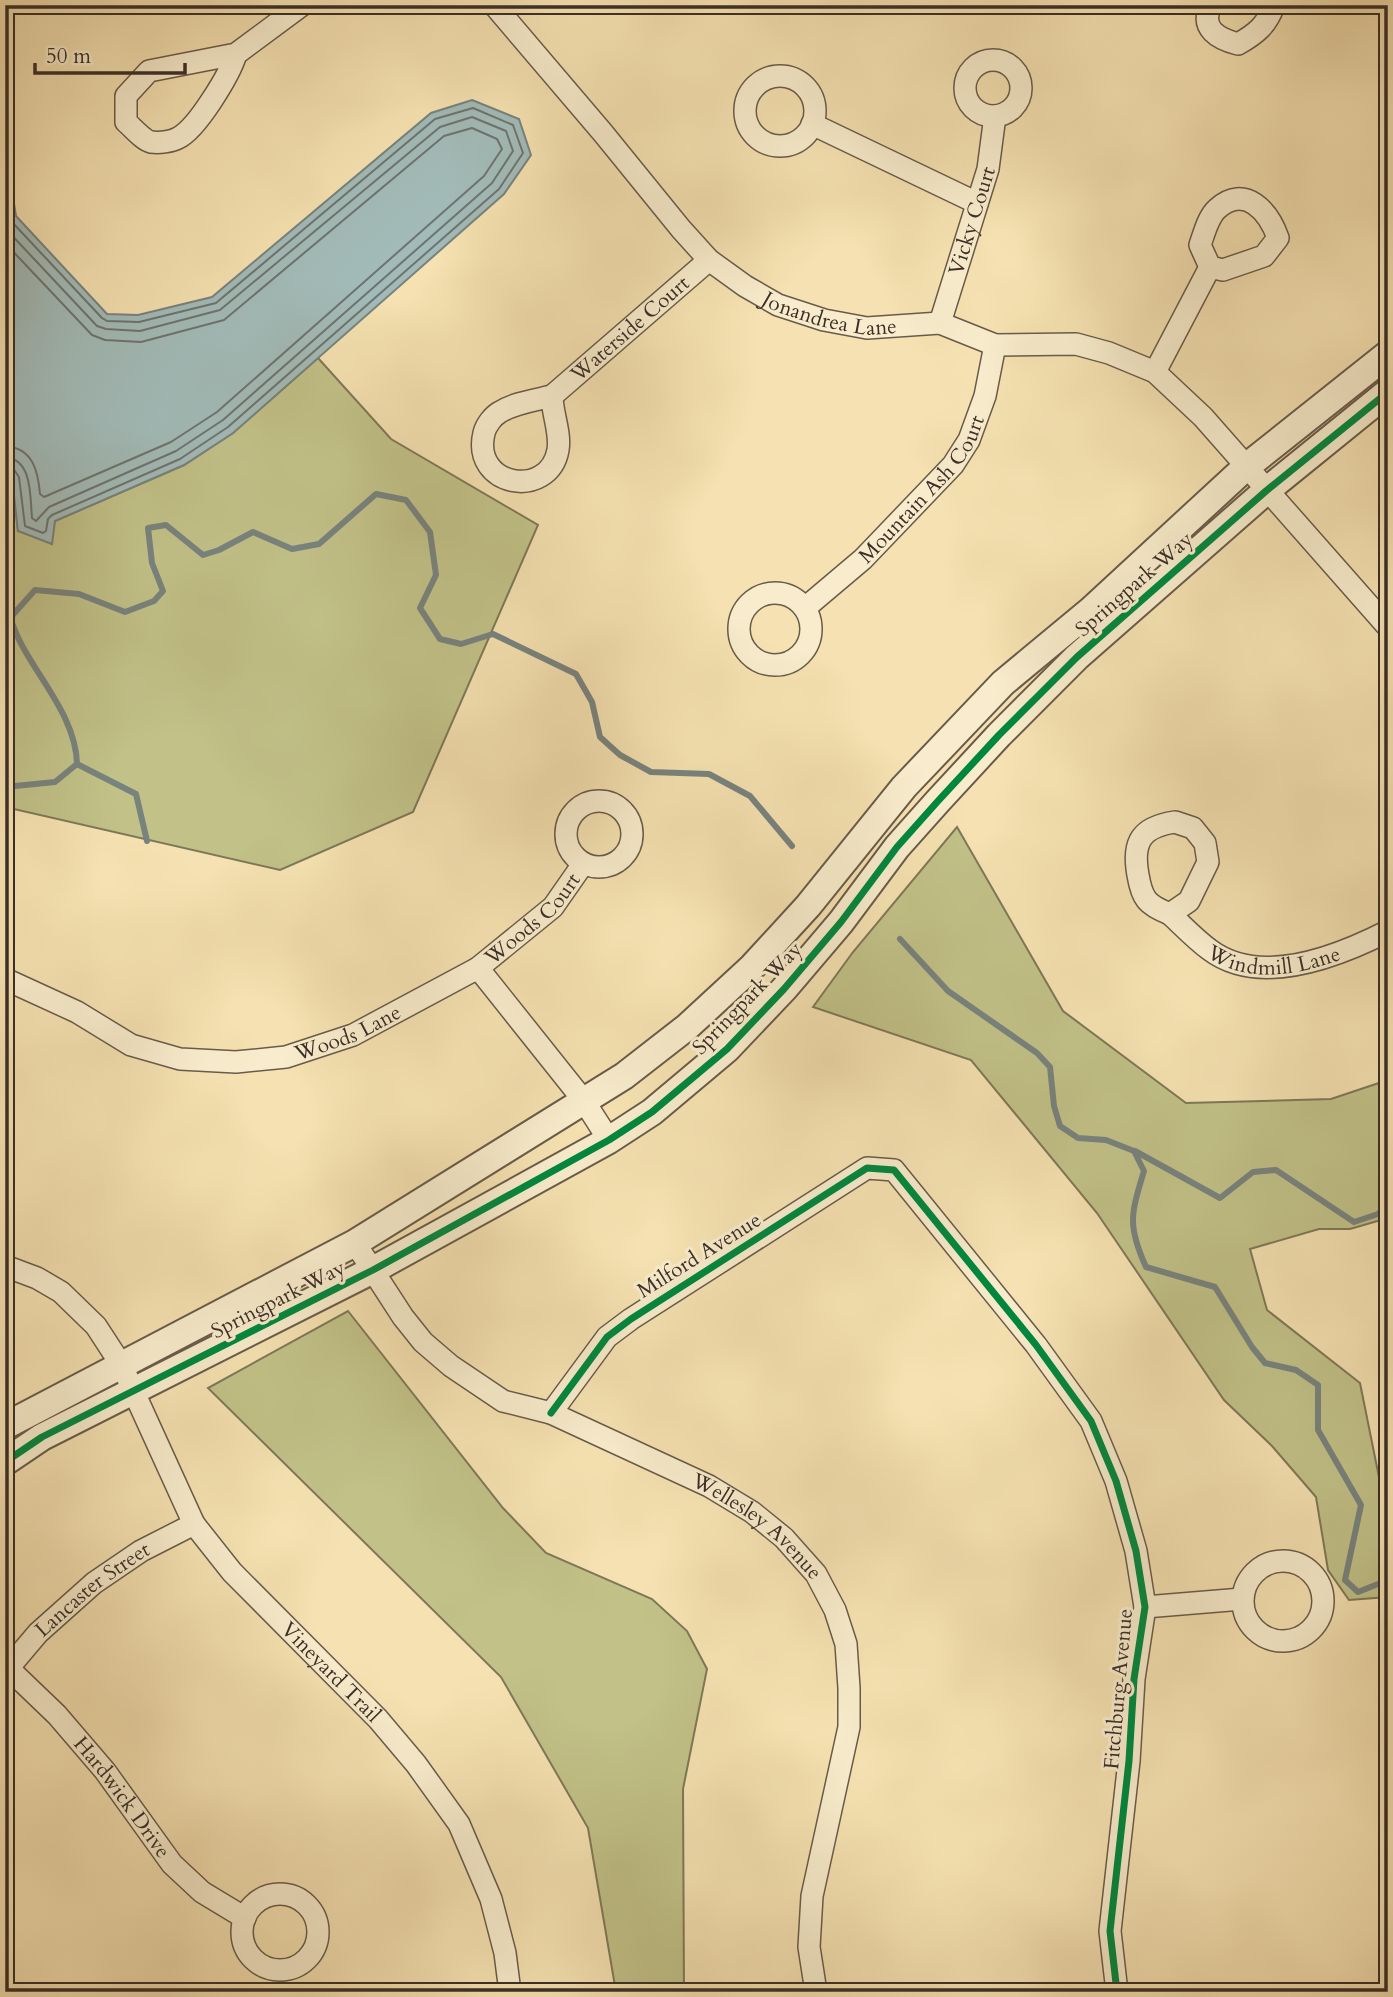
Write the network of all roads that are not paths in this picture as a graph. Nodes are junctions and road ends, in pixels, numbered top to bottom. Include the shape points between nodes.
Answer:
1 (302, 5) edge
2 (494, 5) edge
3 (1211, 5) edge
4 (1274, 5) edge
5 (236, 54) junction
6 (995, 116) dead end
7 (812, 124) dead end
8 (977, 203) junction
9 (709, 260) junction
10 (1210, 267) dead end
11 (940, 323) junction
12 (995, 345) junction
13 (1388, 354) edge
14 (1155, 372) junction
15 (1388, 392) edge
16 (552, 396) dead end
17 (1247, 467) junction
18 (1266, 491) junction
19 (805, 608) dead end
20 (1388, 626) edge
21 (583, 864) dead end
22 (1170, 914) dead end
23 (1388, 931) edge
24 (478, 968) junction
25 (5, 979) edge
26 (584, 1101) junction
27 (609, 1140) junction
28 (894, 1170) joint
29 (355, 1243) junction
30 (5, 1266) edge
31 (373, 1270) junction
32 (122, 1366) junction
33 (135, 1391) junction
34 (551, 1413) junction
35 (5, 1426) edge
36 (5, 1462) edge
37 (194, 1524) junction
38 (1242, 1599) dead end
39 (1145, 1608) junction
40 (6, 1670) edge
41 (245, 1918) dead end
42 (510, 1992) edge
43 (816, 1992) edge
44 (1117, 1992) edge

1 - 5 street
2 - 9 street, Jonandrea Lane
3 - 4 street via 1210,28 1219,39 1238,44 1257,34
5 - 5 street via 149,71 127,96 126,122 148,142 180,138 201,116
6 - 8 street, Vicky Court via 988,169
7 - 8 street
8 - 11 street, Vicky Court
9 - 11 street, Jonandrea Lane via 778,305 824,320 867,328
9 - 16 street, Waterside Court
10 - 14 street
11 - 12 street, Jonandrea Lane
12 - 14 street, Jonandrea Lane via 1076,344
12 - 19 street, Mountain Ash Court via 985,396 969,440 953,465 863,559
13 - 17 street, Springpark Way
14 - 17 street, Jonandrea Lane
15 - 18 street, Springpark Way
17 - 18 street, Jonandrea Lane
17 - 26 street, Springpark Way via 1091,610 1003,683 904,787 752,967 687,1027
18 - 20 street, Jonandrea Lane
18 - 27 street, Springpark Way via 1077,657 999,735 897,847 784,989 727,1049 652,1112
21 - 24 street, Woods Court via 553,907
22 - 23 street, Windmill Lane via 1212,952 1266,968 1319,960
24 - 25 street, Woods Lane via 353,1035 286,1057 236,1062 180,1059 131,1045 76,1012
24 - 26 street
26 - 27 street
26 - 29 street, Springpark Way
27 - 31 street, Springpark Way
28 - 34 street, Milford Avenue via 867,1168 631,1319 607,1337
28 - 39 street, Fitchburg Avenue via 1036,1345 1091,1421 1116,1480 1136,1551
29 - 31 street, Wellesley Avenue
29 - 32 street, Springpark Way
30 - 32 street, Vineyard Trail via 37,1278 80,1308
31 - 33 street, Springpark Way
31 - 34 street, Wellesley Avenue via 403,1318 451,1366 503,1401
32 - 33 street, Vineyard Trail
32 - 35 street, Springpark Way
33 - 36 street, Springpark Way via 42,1437
33 - 37 street, Vineyard Trail
34 - 43 street, Wellesley Avenue via 709,1486 752,1512 784,1538 816,1574 835,1610 846,1644 849,1727 812,1896 809,1947
37 - 40 street, Lancaster Street via 141,1551 94,1583 38,1633
37 - 42 street, Vineyard Trail via 232,1573 379,1719 459,1824 491,1899
38 - 39 street
39 - 44 street, Fitchburg Avenue via 1110,1931
40 - 41 street, Hardwick Drive via 57,1715 173,1864 201,1892

